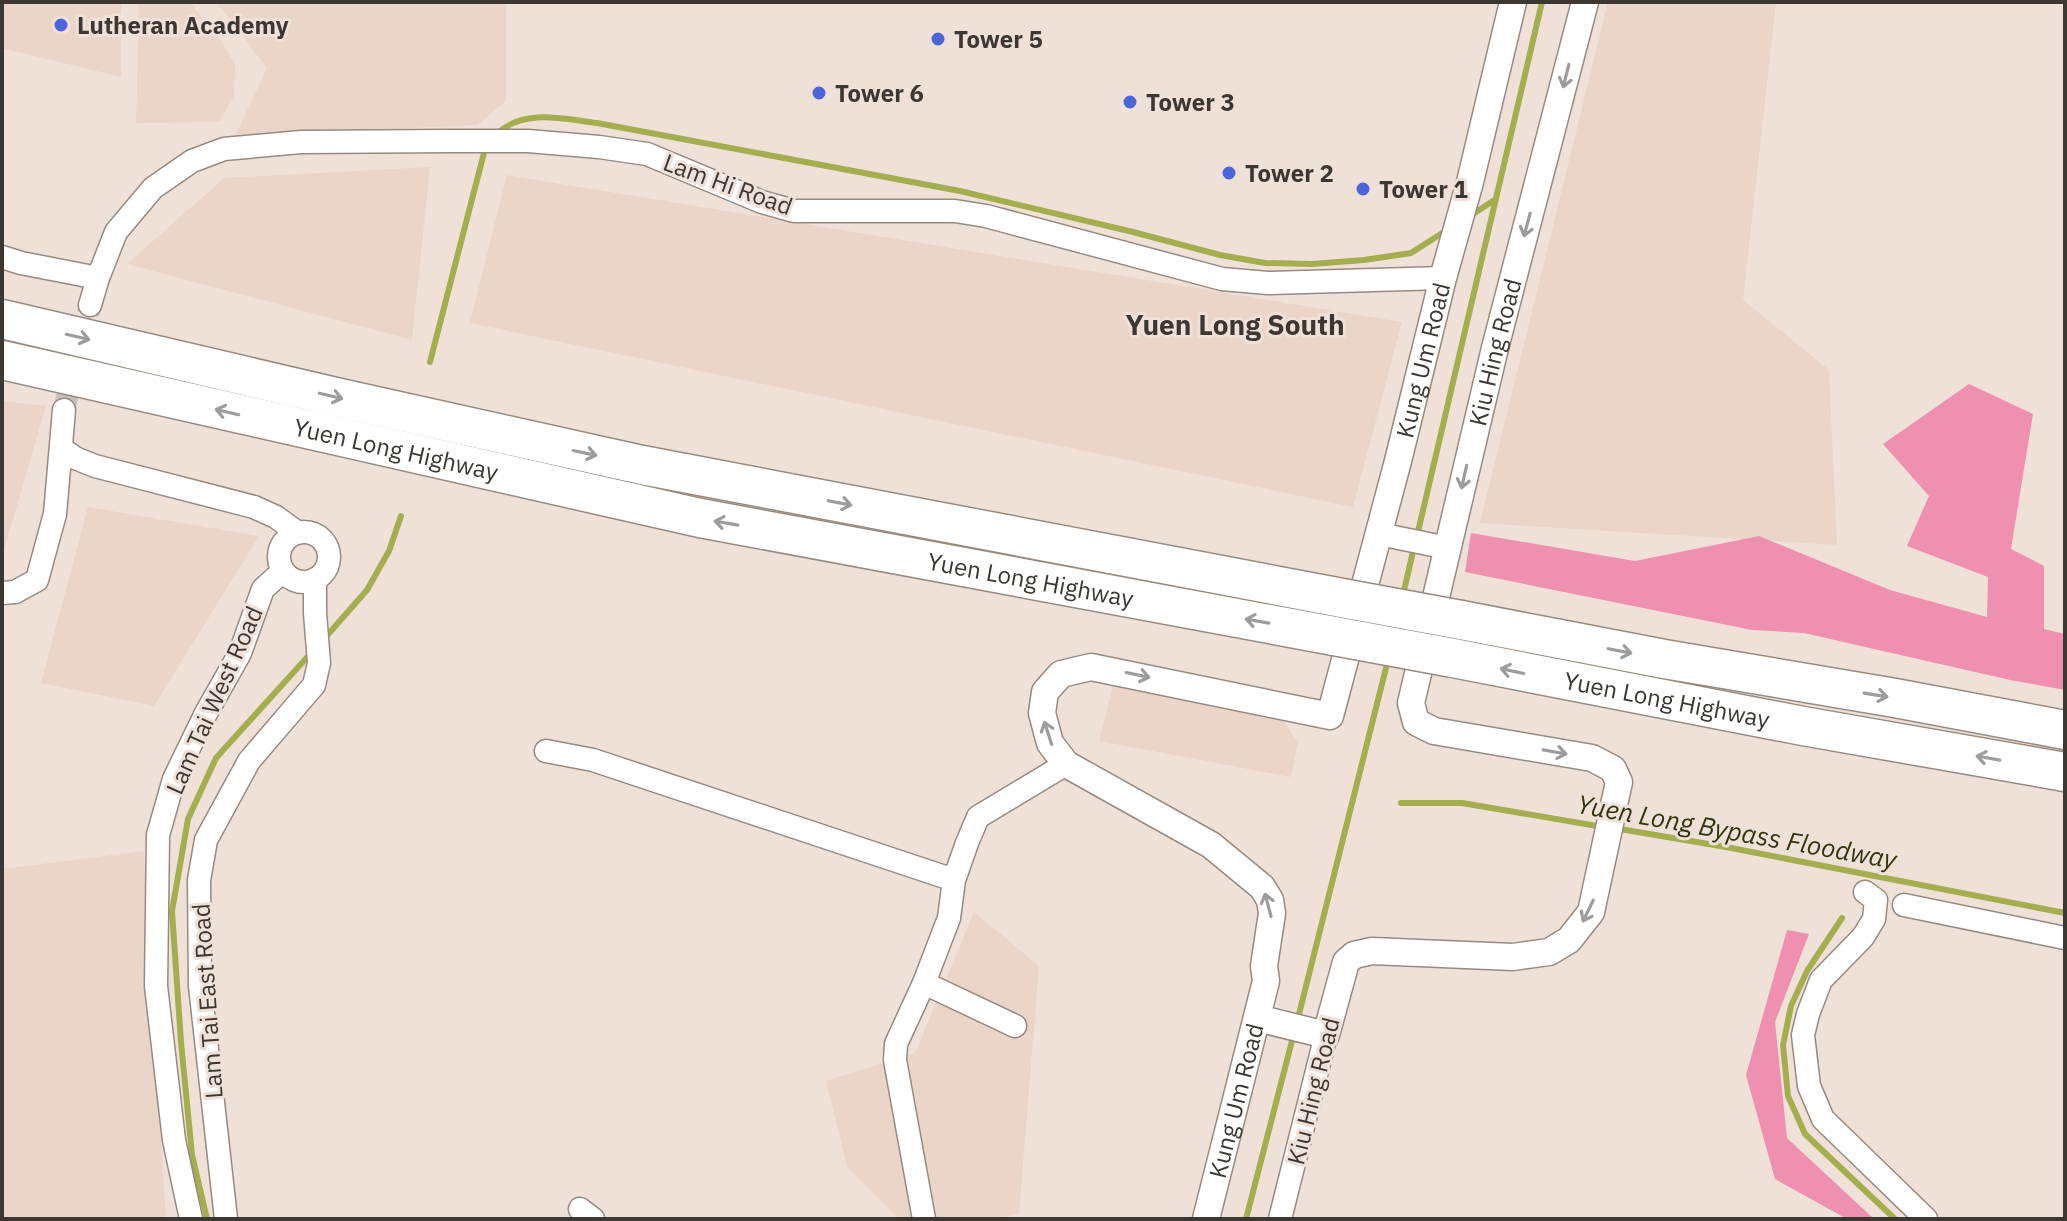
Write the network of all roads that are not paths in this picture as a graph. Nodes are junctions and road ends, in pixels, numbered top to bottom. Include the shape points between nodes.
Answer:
1 (1513, 2) edge
2 (1585, 2) edge
3 (2, 257) edge
4 (1445, 268) junction
5 (98, 278) junction
6 (90, 305) tunnel mouth
7 (2, 319) edge
8 (2, 360) edge
9 (64, 410) tunnel mouth
10 (61, 448) junction
11 (298, 533) junction
12 (1379, 534) junction
13 (1448, 548) junction
14 (283, 571) junction
15 (315, 579) junction
16 (2, 593) edge
17 (2065, 730) edge
18 (546, 751) dead end
19 (1066, 764) junction
20 (2065, 772) edge
21 (954, 880) junction
22 (1865, 892) dead end
23 (1904, 905) dead end
24 (2065, 938) edge
25 (924, 983) junction
26 (1257, 1018) junction
27 (1015, 1026) dead end
28 (1326, 1035) junction
29 (191, 1219) edge
30 (226, 1219) edge
31 (924, 1219) edge
32 (1206, 1219) edge
33 (1280, 1219) edge
34 (1926, 1219) edge

1 - 4 street, Kung Um Road
2 -> 13 street, Kiu Hing Road
3 - 5 street
4 - 5 street, Lam Hi Road via 1268,283 1222,279 955,211 794,211 647,154 528,141 301,142 224,149 192,161 153,188 116,232
4 - 12 street, Kung Um Road
5 - 6 street, Lam Hi Road
7 -> 17 highway, Yuen Long Highway, bridge via 642,465
20 -> 8 highway, Yuen Long Highway, bridge via 700,518
9 - 10 street
10 - 11 street via 95,466 254,507
10 - 16 street via 55,514 37,580
11 - 14 street via 281,548
11 - 15 street via 314,534 325,545 329,560
12 - 13 street
19 -> 12 street, Kung Um Road via 1050,743 1042,713 1045,692 1061,674 1091,667 1330,716
13 -> 28 street, Kiu Hing Road via 1411,703 1416,722 1434,731 1592,758 1613,769 1619,782 1591,912 1569,940 1549,952 1513,957 1372,951 1354,955 1346,962
14 - 15 street via 301,582
14 - 29 street, Lam Tai West Road via 263,589 240,653 174,779 158,835 156,986 174,1140
15 - 30 street, Lam Tai East Road via 319,663 314,685 249,761 206,840 199,880 200,986
18 - 21 street via 593,760
19 - 21 street via 978,817
26 -> 19 street, Kung Um Road via 1272,913 1262,887 1211,845
21 - 25 street via 949,918
22 - 34 street via 1876,900 1874,919 1821,980 1808,1014 1803,1035 1809,1086 1823,1119
23 - 24 street
25 - 27 street
25 - 31 street via 894,1051
26 - 28 street
26 - 32 street, Kung Um Road
28 - 33 street, Kiu Hing Road

